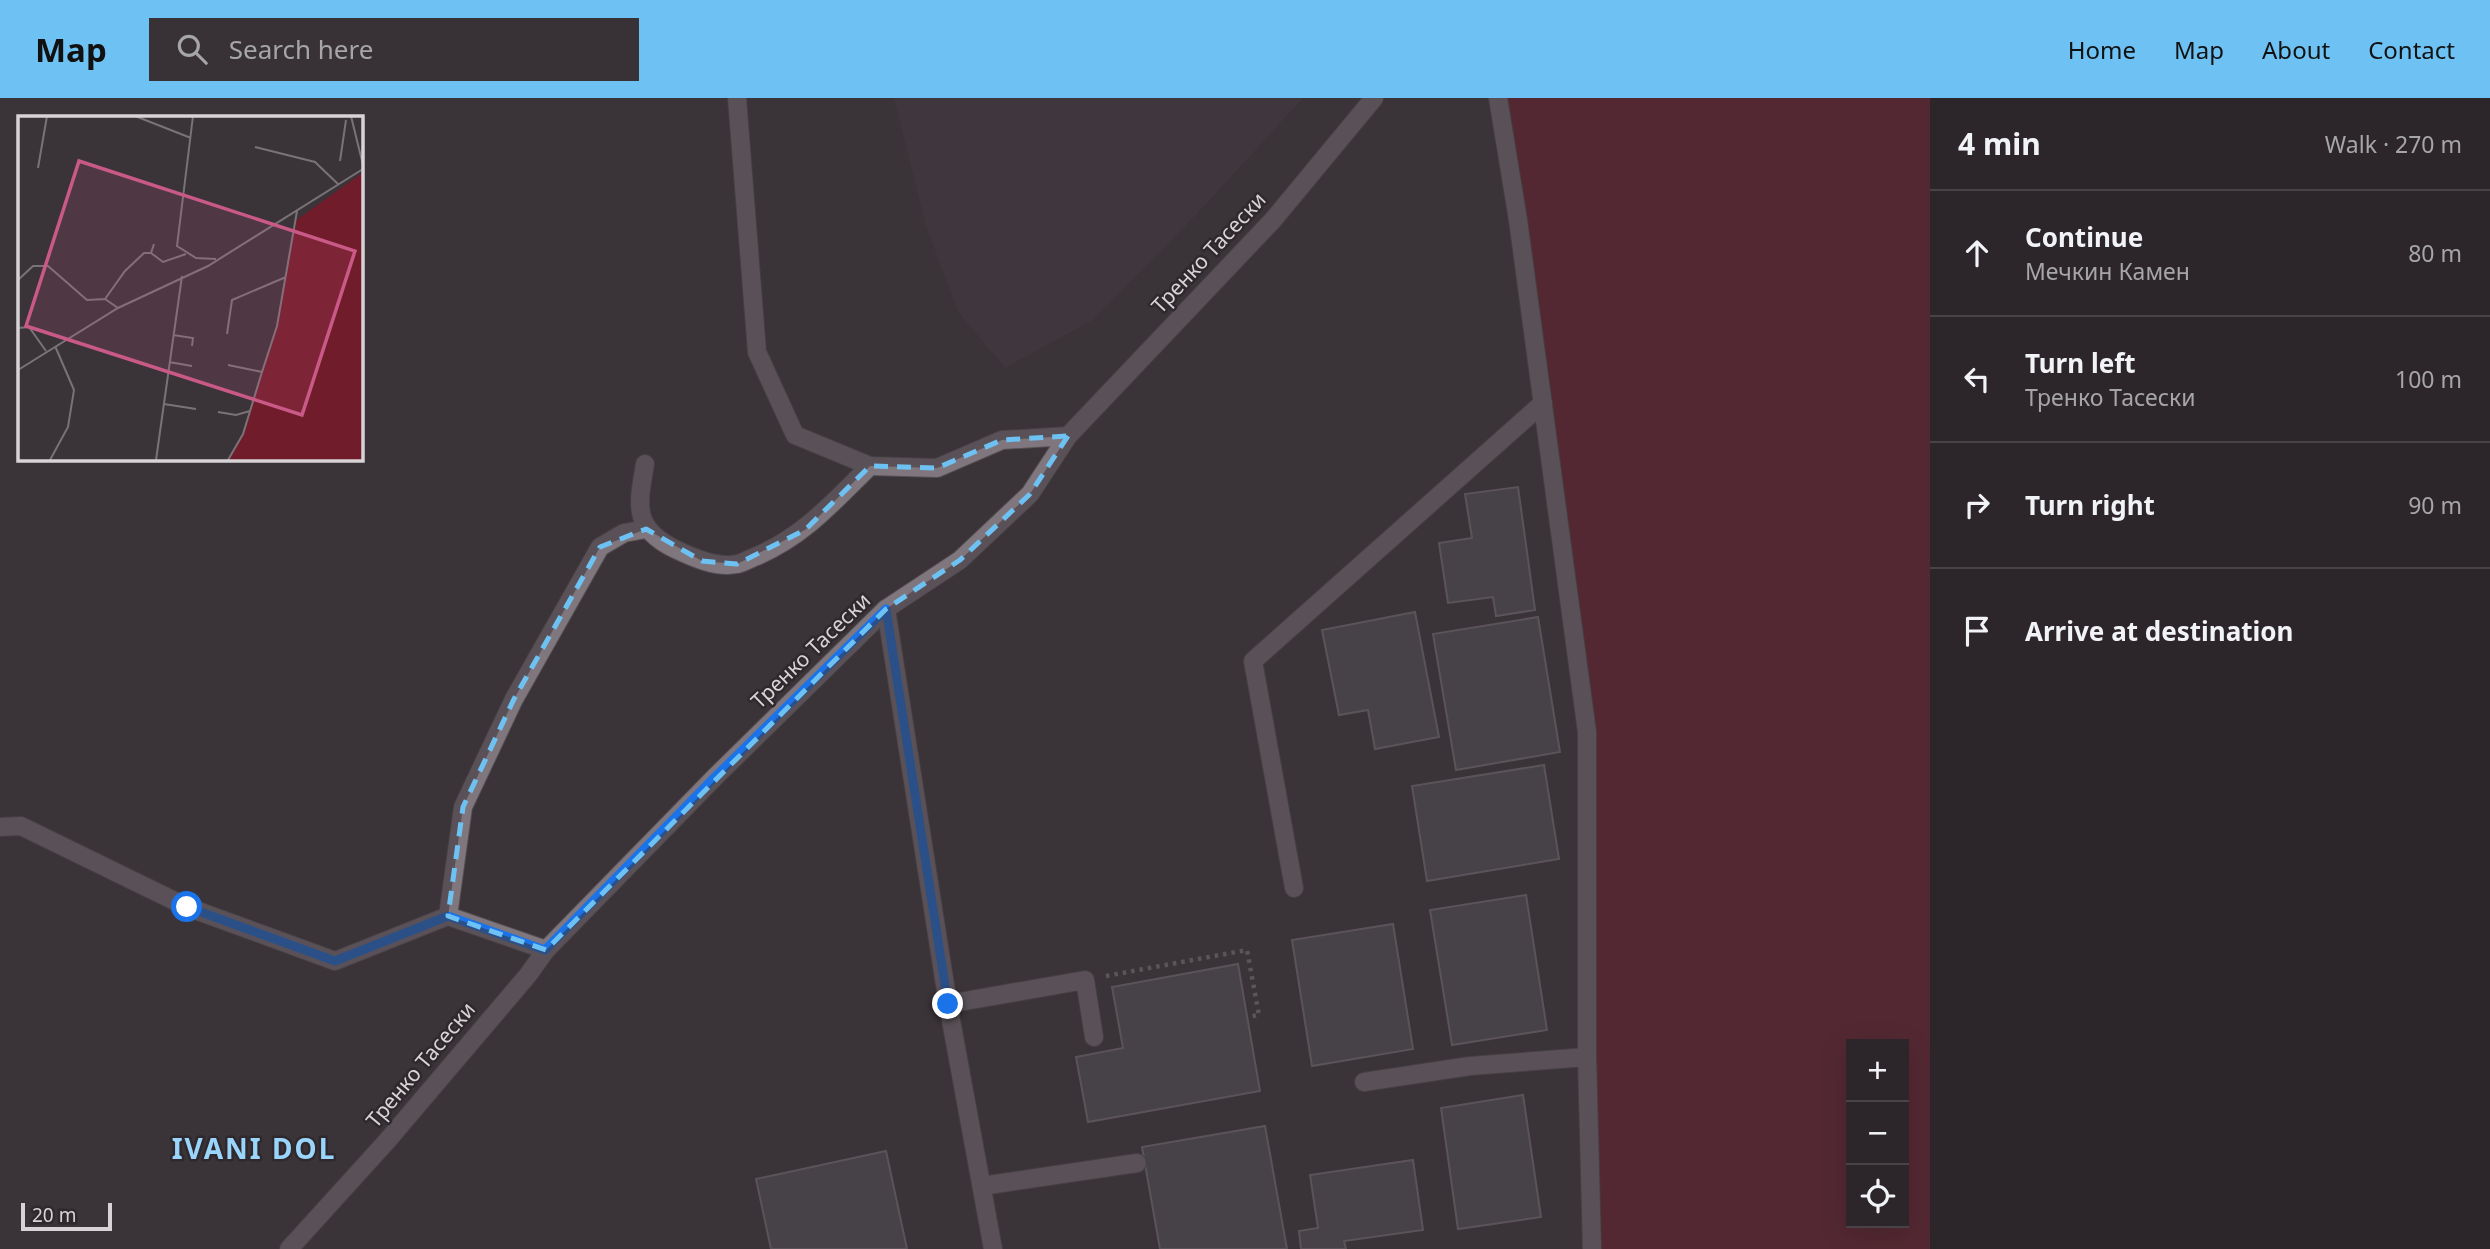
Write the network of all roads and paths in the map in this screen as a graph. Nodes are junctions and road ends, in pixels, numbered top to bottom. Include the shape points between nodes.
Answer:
1 (737, 98) edge
2 (1374, 98) edge
3 (1498, 98) edge
4 (1543, 403) junction
5 (1068, 436) junction
6 (645, 464) dead end
7 (870, 466) junction
8 (646, 529) junction
9 (886, 609) junction
10 (0, 827) edge
11 (1294, 888) dead end
12 (448, 916) junction
13 (545, 950) junction
14 (1085, 979) junction
15 (948, 1004) junction
16 (1247, 1017) dead end
17 (1094, 1037) dead end
18 (1587, 1057) junction
19 (1364, 1082) dead end
20 (1137, 1163) dead end
21 (982, 1186) junction
22 (289, 1249) edge
23 (993, 1249) edge
24 (1592, 1249) edge

1 - 7 street via 757,352 795,435
2 - 5 street, Тренко Тасески via 1273,220
3 - 4 street
4 - 11 street via 1253,661
4 - 18 street via 1587,732
5 - 7 street via 1002,440 937,468
5 - 9 street, Тренко Тасески via 1030,494 960,560
6 - 8 street via 638,505
7 - 8 street via 805,530 779,547 737,564 702,561
8 - 12 street via 624,533 600,547 514,699 463,807
9 - 13 street, Тренко Тасески
9 - 15 street
10 - 12 street via 21,826 187,907 335,961
12 - 13 street
13 - 22 street, Тренко Тасески via 387,1141
14 - 15 street
14 - 16 path via 1247,950 1259,1015
14 - 17 street
15 - 21 street
18 - 19 street via 1470,1066
18 - 24 street
20 - 21 street
21 - 23 street

